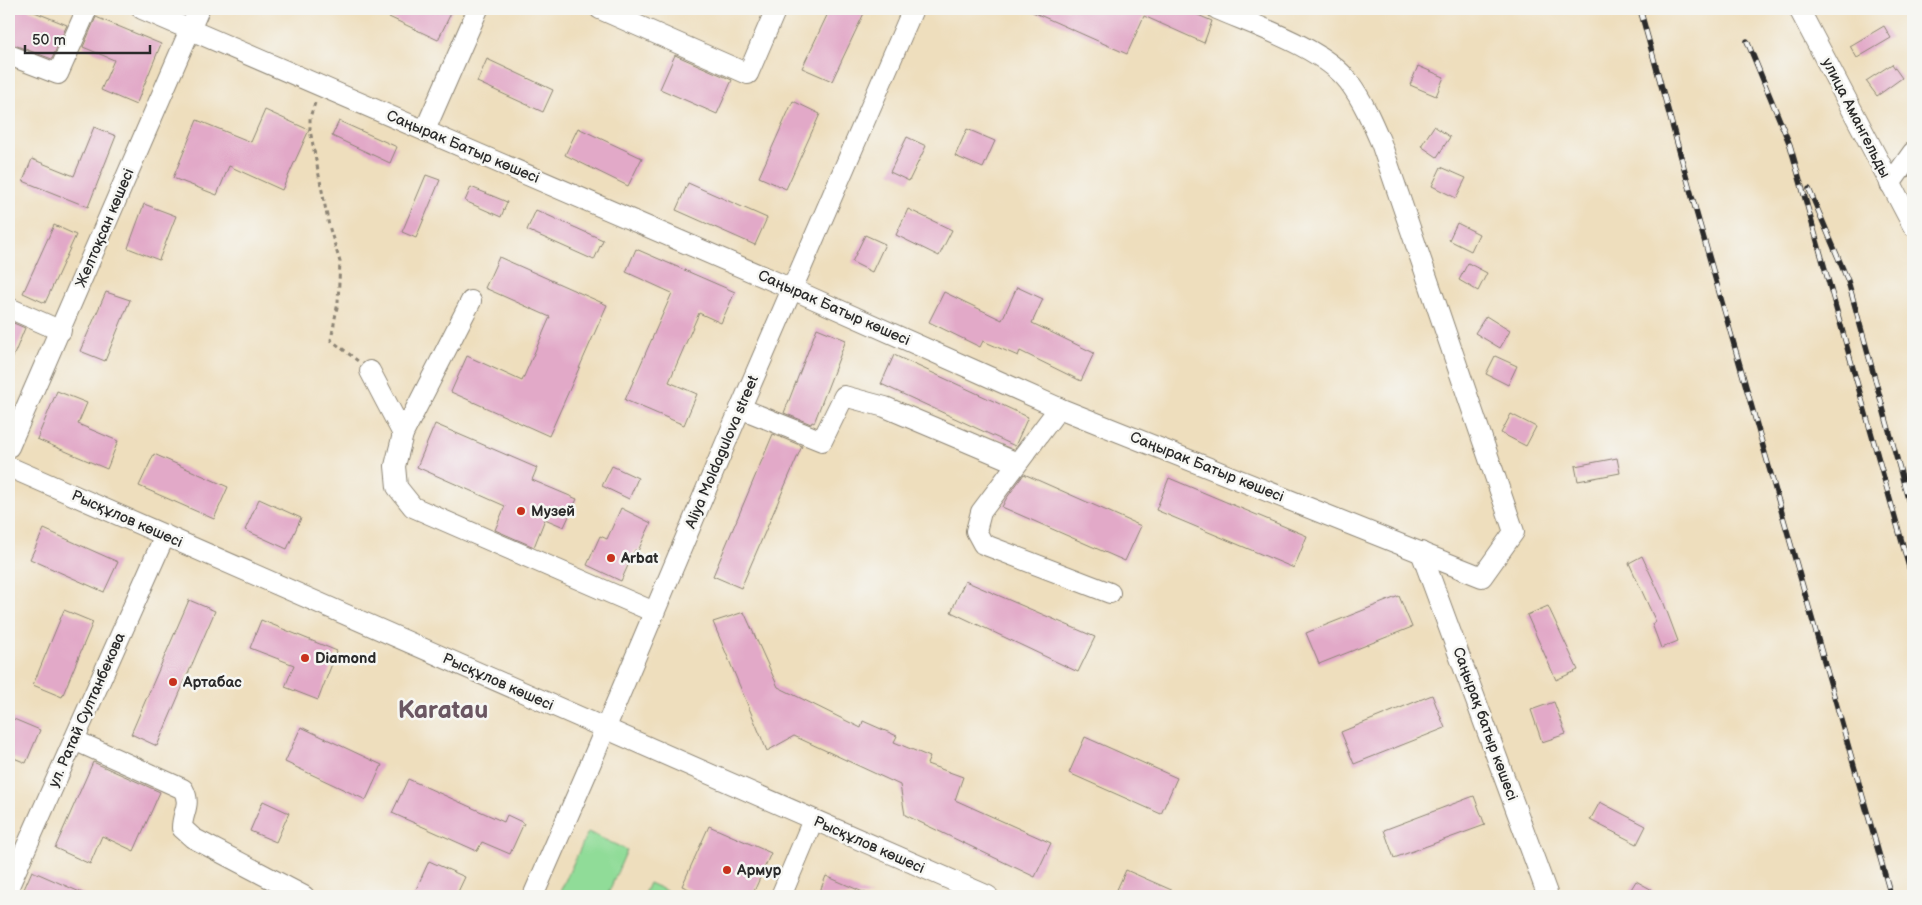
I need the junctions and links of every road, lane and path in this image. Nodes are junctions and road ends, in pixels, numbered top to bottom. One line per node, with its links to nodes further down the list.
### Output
1 (87, 9): 11 (street)
2 (142, 9): 10 (street, Саңырак Батыр көшесі)
3 (199, 9): 10 (street, Желтоқсан көшесі)
4 (478, 9): 13 (street)
5 (600, 9): 6 (street)
6 (776, 9)
7 (913, 9): 17 (street, Aliya Moldagulova street)
8 (1217, 9): 29 (street, Саңырак Батыр көшесі)
9 (1799, 9): 15 (street, улица Амангельды)
10 (190, 30): 12 (street, Саңырак Батыр көшесі); 20 (street, Желтоқсан көшесі)
11 (9, 55)
12 (322, 86): 13 (street, Саңырак Батыр көшесі); 21 (path)
13 (425, 130): 17 (street, Саңырак Батыр көшесі)
14 (1913, 152): 15 (street)
15 (1890, 184): 16 (street, улица Амангельды)
16 (1913, 226)
17 (792, 289): 22 (street, Aliya Moldagulova street); 23 (street, Саңырак Батыр көшесі)
18 (471, 301): 24 (street)
19 (9, 308): 20 (street)
20 (60, 331): 25 (street, Желтоқсан көшесі)
21 (370, 370): 24 (street)
22 (740, 408): 26 (street); 31 (street, Aliya Moldagulova street)
23 (1059, 408): 26 (street); 29 (street, Саңырак Батыр көшесі)
24 (403, 434): 31 (street)
25 (9, 447)
26 (1018, 464): 30 (street)
27 (9, 467): 28 (street, Рысқұлов көшесі)
28 (165, 535): 32 (street, Рысқұлов көшесі); 33 (street, ул. Ратай Султанбекова)
29 (1421, 552): 40 (street, Саңырақ батыр көшесі)
30 (1110, 593)
31 (654, 612): 32 (street, Aliya Moldagulova street)
32 (605, 729): 34 (street, Рысқұлов көшесі); 37 (street, Aliya Moldagulova street)
33 (74, 740): 35 (street, ул. Ратай Султанбекова); 36 (street)
34 (813, 820): 38 (street); 39 (street, Рысқұлов көшесі)
35 (9, 886)
36 (304, 896)
37 (532, 896)
38 (781, 896)
39 (988, 896)
40 (1548, 896)

